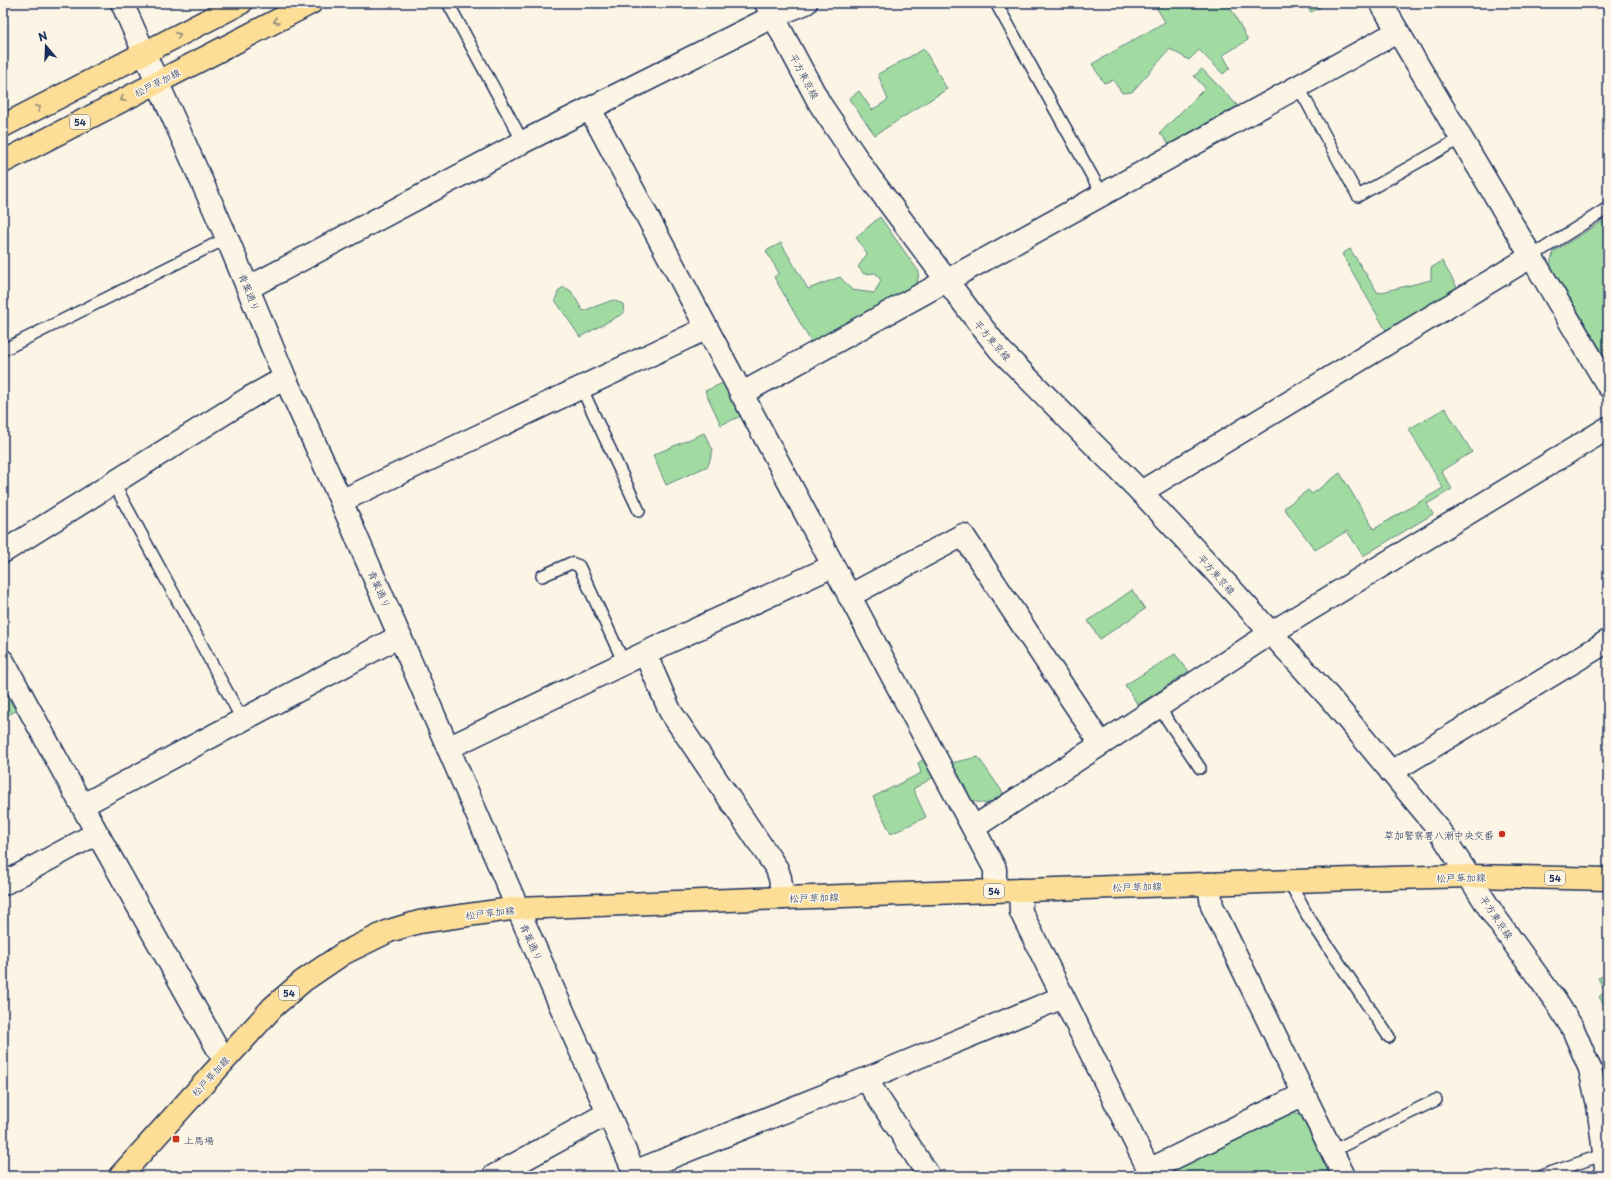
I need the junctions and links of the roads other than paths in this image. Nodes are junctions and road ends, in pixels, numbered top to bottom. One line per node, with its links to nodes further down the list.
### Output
1 (122, 3): 10 (street, 青葉通り)
2 (241, 3): 10 (main road, one-way to 2)
3 (311, 3): 11 (main road, 松戸草加線 / 54, one-way to 11)
4 (448, 3): 16 (lane)
5 (806, 3): 8 (street)
6 (996, 3): 18 (lane)
7 (1381, 3): 9 (street)
8 (770, 10): 13 (street); 22 (street, 平方東京線)
9 (1397, 32): 12 (street); 15 (street)
10 (144, 53): 11 (street, 青葉通り); 14 (main road, one-way to 10)
11 (158, 82): 17 (main road, 松戸草加線 / 54, one-way to 17); 20 (street, 青葉通り)
12 (1298, 86): 15 (lane); 18 (street)
13 (590, 109): 16 (street); 24 (street)
14 (3, 126)
15 (1461, 138): 21 (street)
16 (523, 142): 23 (street)
17 (3, 162)
18 (1102, 194): 22 (street)
19 (1608, 208): 21 (lane)
20 (227, 238): 23 (street, 青葉通り); 25 (lane)
21 (1532, 256): 27 (street); 32 (street)
22 (946, 280): 29 (street); 32 (street, 平方東京線)
23 (248, 288): 26 (street, 青葉通り)
24 (706, 328): 28 (street); 29 (street)
25 (3, 350)
26 (285, 378): 31 (street); 33 (street, 青葉通り)
27 (1608, 386)
28 (582, 387): 33 (street); 34 (lane)
29 (741, 394): 36 (street)
30 (1608, 428): 39 (street)
31 (114, 484): 35 (street); 46 (lane)
32 (1141, 492): 39 (street, 平方東京線)
33 (341, 501): 40 (street, 青葉通り)
34 (639, 511)
35 (3, 552)
36 (833, 566): 38 (street); 42 (street)
37 (542, 576): 44 (lane)
38 (849, 596): 47 (street); 52 (street)
39 (1271, 633): 45 (street); 50 (street, 平方東京線)
40 (400, 636): 46 (street); 48 (street, 青葉通り)
41 (1608, 640): 50 (street)
42 (645, 653): 44 (street); 61 (street)
43 (3, 661): 51 (street)
44 (624, 663): 48 (street)
45 (1158, 706): 47 (street); 49 (lane)
46 (242, 719): 51 (street)
47 (1101, 744): 52 (street)
48 (448, 748): 62 (street, 青葉通り)
49 (1200, 768)
50 (1390, 772): 54 (street, 平方東京線)
51 (83, 805): 53 (street)
52 (973, 828): 60 (street)
53 (97, 833): 57 (street); 65 (street)
54 (1470, 876): 55 (main road, 松戸草加線 / 54); 56 (main road, 松戸草加線 / 54); 71 (street, 平方東京線)
55 (1608, 879)
56 (1289, 881): 58 (main road, 松戸草加線 / 54); 64 (lane)
57 (3, 884)
58 (1209, 884): 59 (main road, 松戸草加線 / 54); 67 (street)
59 (1020, 890): 60 (main road, 松戸草加線 / 54); 63 (street)
60 (995, 891): 61 (main road, 松戸草加線 / 54)
61 (783, 898): 62 (main road, 松戸草加線 / 54)
62 (518, 908): 65 (main road, 松戸草加線 / 54); 69 (street, 青葉通り)
63 (1063, 997): 66 (street); 72 (street)
64 (1389, 1037)
65 (224, 1060): 74 (main road, 松戸草加線 / 54)
66 (868, 1078): 73 (street); 76 (street)
67 (1304, 1094): 70 (street); 72 (street)
68 (1436, 1100): 70 (lane)
69 (608, 1113): 73 (street, 青葉通り); 75 (street)
70 (1332, 1151): 77 (street)
71 (1605, 1154): 78 (lane); 79 (street, 平方東京線)
72 (1150, 1173)
73 (635, 1174)
74 (120, 1176)
75 (494, 1176)
76 (928, 1176)
77 (1344, 1176)
78 (1541, 1176)
79 (1607, 1176)

